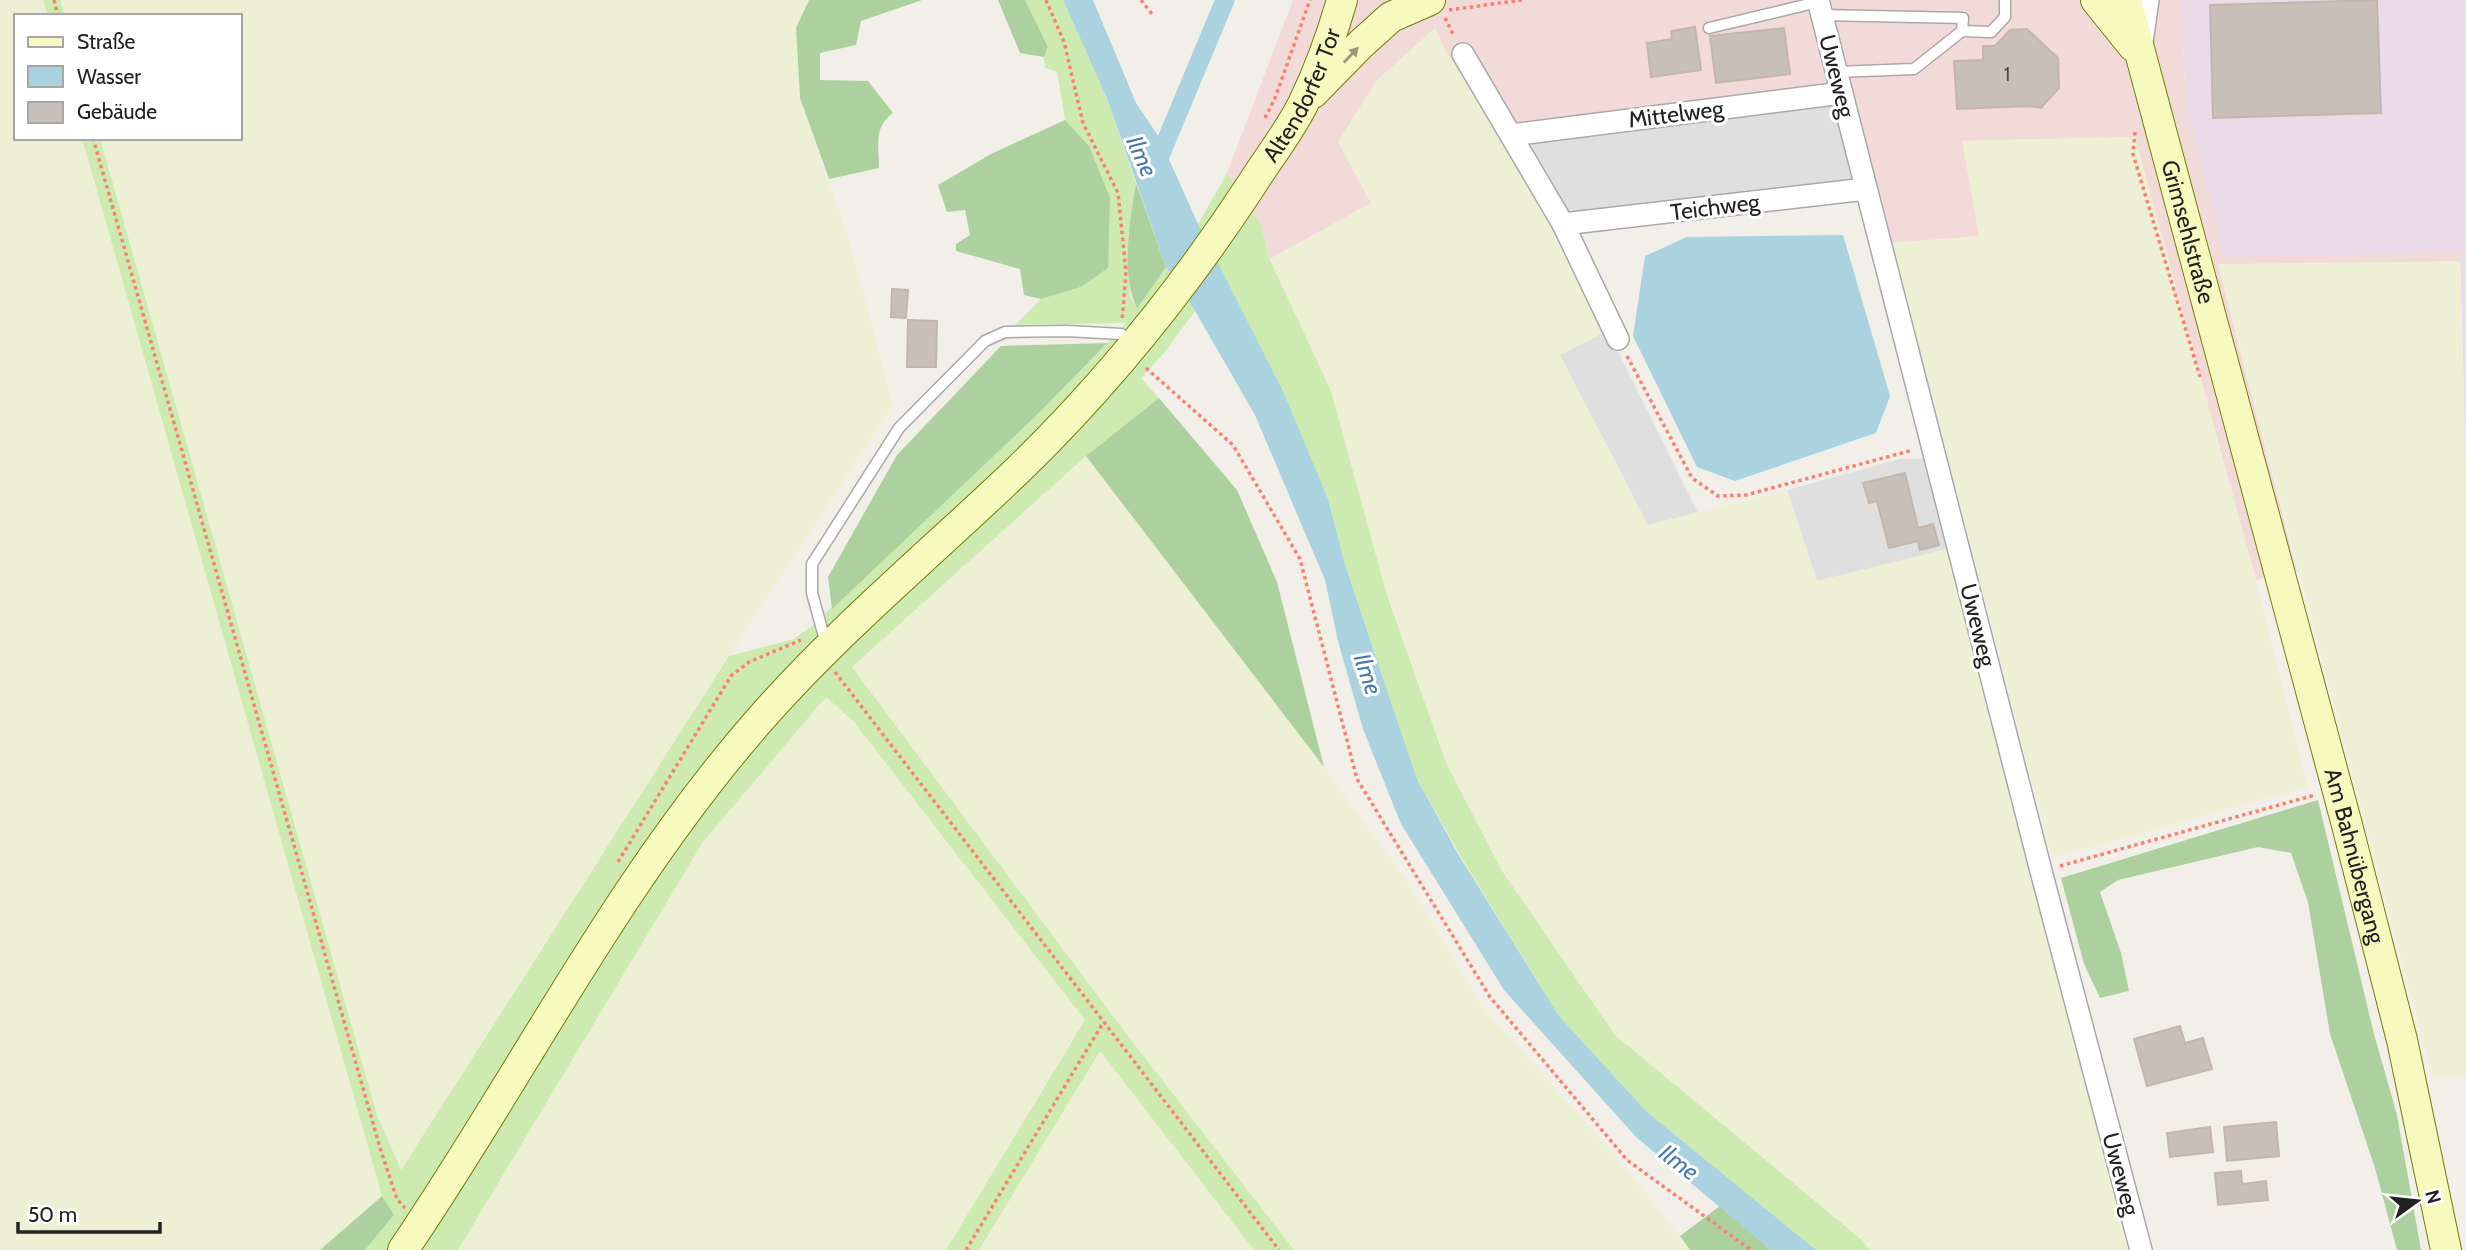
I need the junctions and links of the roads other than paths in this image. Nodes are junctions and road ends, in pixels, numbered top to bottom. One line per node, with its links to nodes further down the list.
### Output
1 (1350, 0): 9 (main road)
2 (2005, 0): 11 (lane)
3 (2096, 0): 13 (main road)
4 (2126, 0): 13 (main road, Grimsehlstraße)
5 (2148, 0): 13 (street)
6 (1326, 2): 16 (main road, Altendorfer Tor); 19 (main road, Altendorfer Tor)
7 (1436, 6): 9 (main road)
8 (1819, 6): 10 (lane); 11 (lane); 14 (street, Uweweg)
9 (1391, 17): 16 (main road, one-way to 9)
10 (1709, 28)
11 (1962, 31): 14 (lane)
12 (1463, 54): 17 (street)
13 (2141, 55): 23 (main road, Grimsehlstraße)
14 (1836, 72): 15 (street, Uweweg)
15 (1842, 93): 17 (street, Mittelweg); 18 (street, Uweweg)
16 (1303, 103): 19 (main road, Altendorfer Tor)
17 (1511, 135): 20 (street)
18 (1866, 190): 20 (street, Teichweg); 26 (street, Uweweg)
19 (1244, 197): 21 (main road)
20 (1563, 224): 22 (street)
21 (1136, 337): 24 (main road); 24 (lane)
22 (1618, 339)
23 (2251, 464): 27 (main road, Am Bahnübergang)
24 (828, 647): 25 (main road)
25 (403, 1250)
26 (2141, 1250)
27 (2446, 1250)

